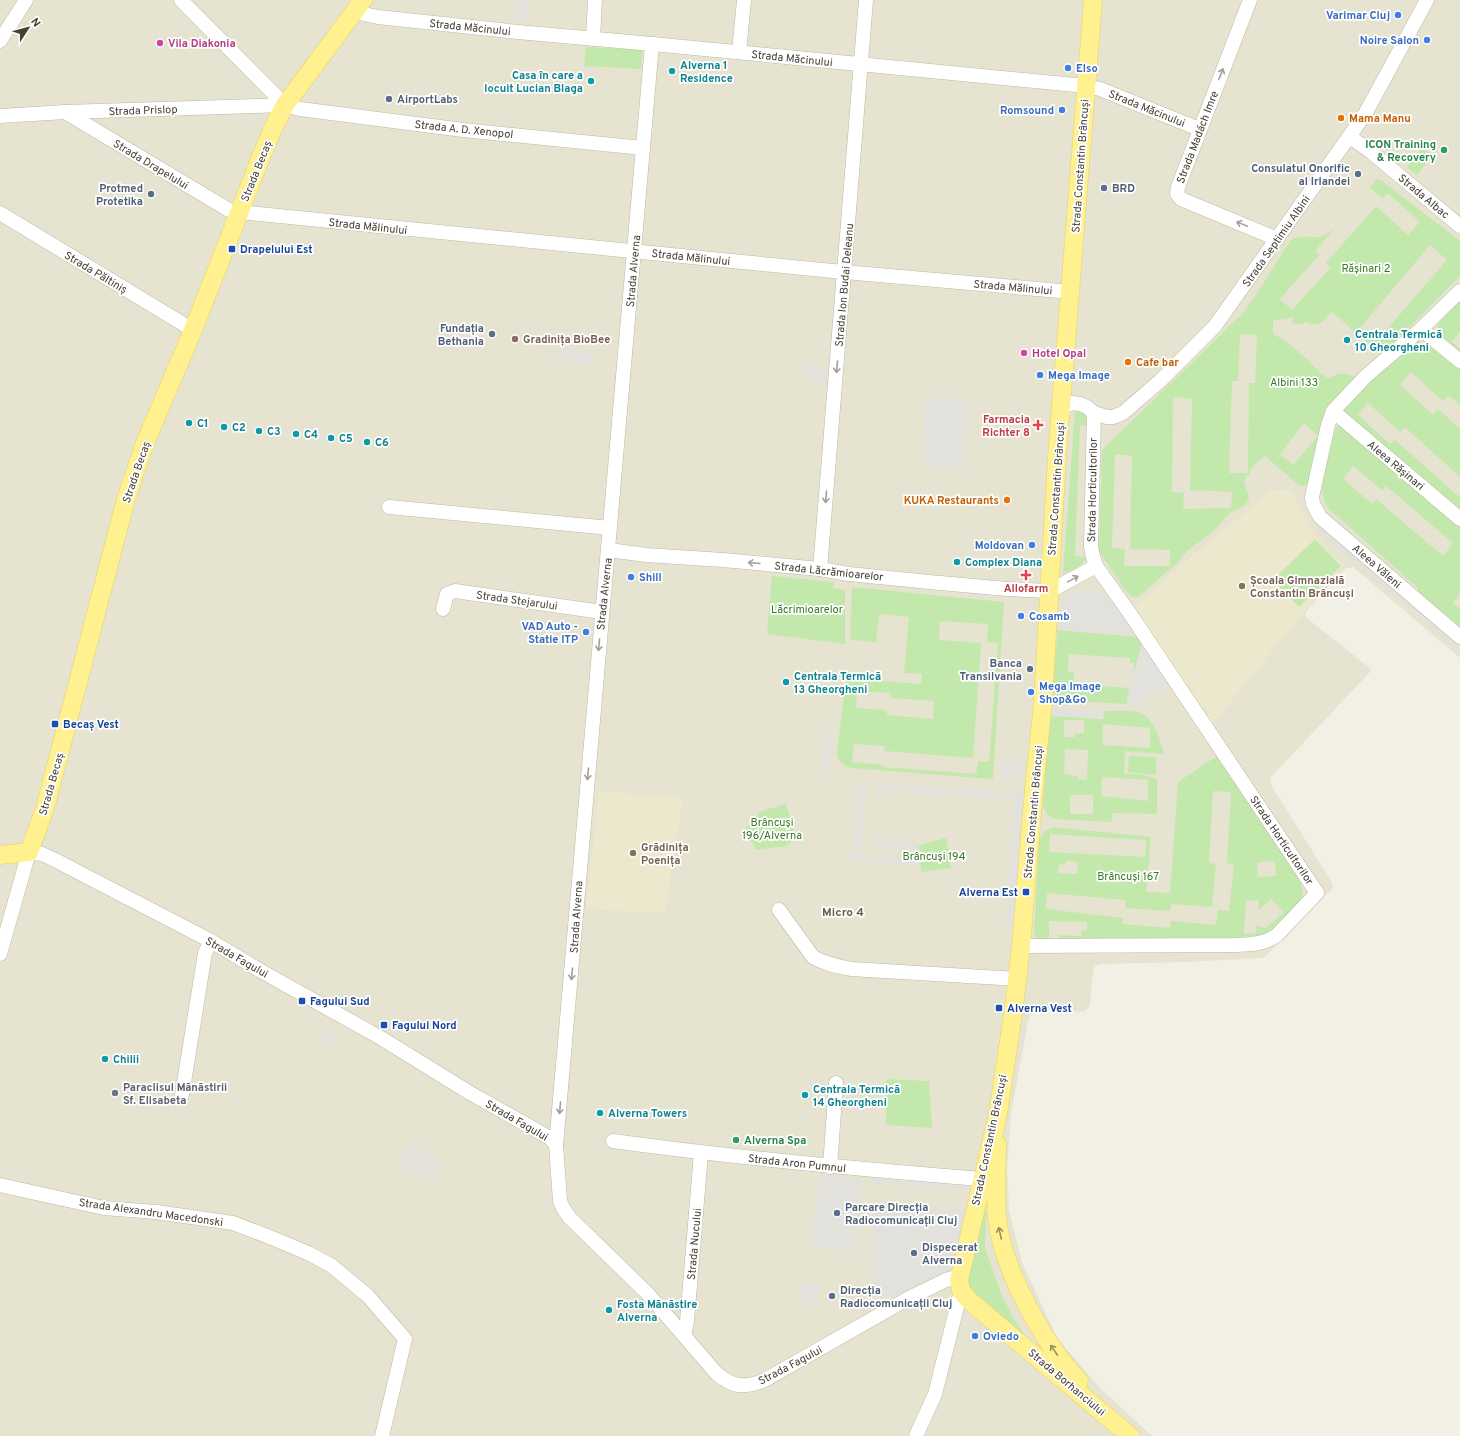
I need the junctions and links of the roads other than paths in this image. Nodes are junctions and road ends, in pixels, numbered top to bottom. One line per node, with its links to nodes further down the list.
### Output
1 (26, 0): 11 (street)
2 (181, 0): 16 (street)
3 (595, 0): 10 (street)
4 (744, 0): 13 (street)
5 (866, 0): 14 (street, Strada Ion Budai Deleanu)
6 (1093, 0): 15 (main road, Strada Constantin Brâncuși)
7 (1250, 0): 19 (street, Strada Madách Imre, one-way to 7)
8 (1427, 0): 20 (street, Strada Septimiu Albini)
9 (358, 6): 10 (street, Strada Măcinului); 16 (main road, Strada Becaș)
10 (593, 39): 12 (street, Strada Măcinului)
11 (0, 41)
12 (652, 44): 13 (street, Strada Măcinului); 21 (street, Strada Alverna)
13 (739, 52): 14 (street, Strada Măcinului)
14 (861, 64): 15 (street, Strada Măcinului); 27 (street, Strada Ion Budai Deleanu)
15 (1086, 86): 19 (street, Strada Măcinului); 29 (main road, Strada Constantin Brâncuși)
16 (285, 105): 17 (street, Strada Prislop); 21 (street, Strada A. D. Xenopol); 22 (main road, Strada Becaș)
17 (65, 112): 18 (street, Strada Prislop); 22 (street, Strada Drapelului)
18 (0, 116)
19 (1200, 129): 25 (street, Strada Madách Imre, one-way to 19)
20 (1350, 137): 24 (street, Strada Albac); 25 (street, Strada Septimiu Albini)
21 (643, 148): 26 (street, Strada Alverna)
22 (239, 212): 26 (street, Strada Mălinului); 31 (main road, Strada Becaș)
23 (0, 213): 31 (street, Strada Păltiniș)
24 (1460, 226)
25 (1277, 239): 36 (street, Strada Septimiu Albini)
26 (634, 252): 27 (street, Strada Mălinului); 39 (street, Strada Alverna)
27 (845, 272): 29 (street, Strada Mălinului); 42 (street, Strada Ion Budai Deleanu, one-way to 42)
28 (1460, 291): 30 (street)
29 (1071, 292): 33 (main road, Strada Constantin Brâncuși)
30 (1421, 329): 32 (street); 35 (street)
31 (193, 330): 47 (main road, Strada Becaș)
32 (1460, 361)
33 (1063, 382): 34 (main road, Strada Constantin Brâncuși); 36 (street)
34 (1062, 408): 36 (street, Strada Septimiu Albini); 43 (main road, Strada Constantin Brâncuși)
35 (1333, 411): 38 (street, Aleea Rășinari); 46 (street, Aleea Văleni)
36 (1094, 413): 41 (street, Strada Horticultorilor)
37 (389, 507): 39 (street)
38 (1460, 519)
39 (610, 528): 40 (street, Strada Alverna)
40 (609, 550): 42 (street, Strada Lăcrămioarelor, one-way to 40); 45 (street, Strada Alverna)
41 (1096, 566): 43 (street, one-way to 41); 51 (street, Strada Horticultorilor)
42 (820, 570): 43 (street, Strada Lăcrămioarelor)
43 (1050, 591): 51 (main road, Strada Constantin Brâncuși)
44 (443, 609): 45 (street, Strada Stejarului)
45 (602, 612): 58 (street, Strada Alverna, one-way to 58)
46 (1460, 637)
47 (29, 852): 48 (main road, Strada Fagului); 50 (street, Strada Fagului); 52 (street)
48 (0, 855)
49 (779, 910): 53 (street)
50 (211, 941): 55 (street); 58 (street, Strada Fagului)
51 (1021, 946): 53 (main road, Strada Constantin Brâncuși)
52 (0, 954)
53 (1018, 979): 56 (main road, Strada Constantin Brâncuși)
54 (836, 1083): 60 (street)
55 (182, 1095)
56 (998, 1114): 61 (main road, Strada Constantin Brâncuși); 65 (main road, one-way to 56)
57 (613, 1141): 59 (street, Strada Aron Pumnul)
58 (556, 1145): 64 (street, Strada Fagului)
59 (701, 1153): 60 (street, Strada Aron Pumnul); 64 (street, Strada Nucului)
60 (830, 1167): 61 (street, Strada Aron Pumnul)
61 (981, 1179): 63 (main road, Strada Constantin Brâncuși)
62 (0, 1186): 66 (street, Strada Alexandru Macedonski)
63 (960, 1283): 64 (street, Strada Fagului); 65 (main road, Strada Borhanciului); 67 (street)
64 (684, 1335)
65 (1128, 1434)
66 (382, 1436)
67 (916, 1436)

